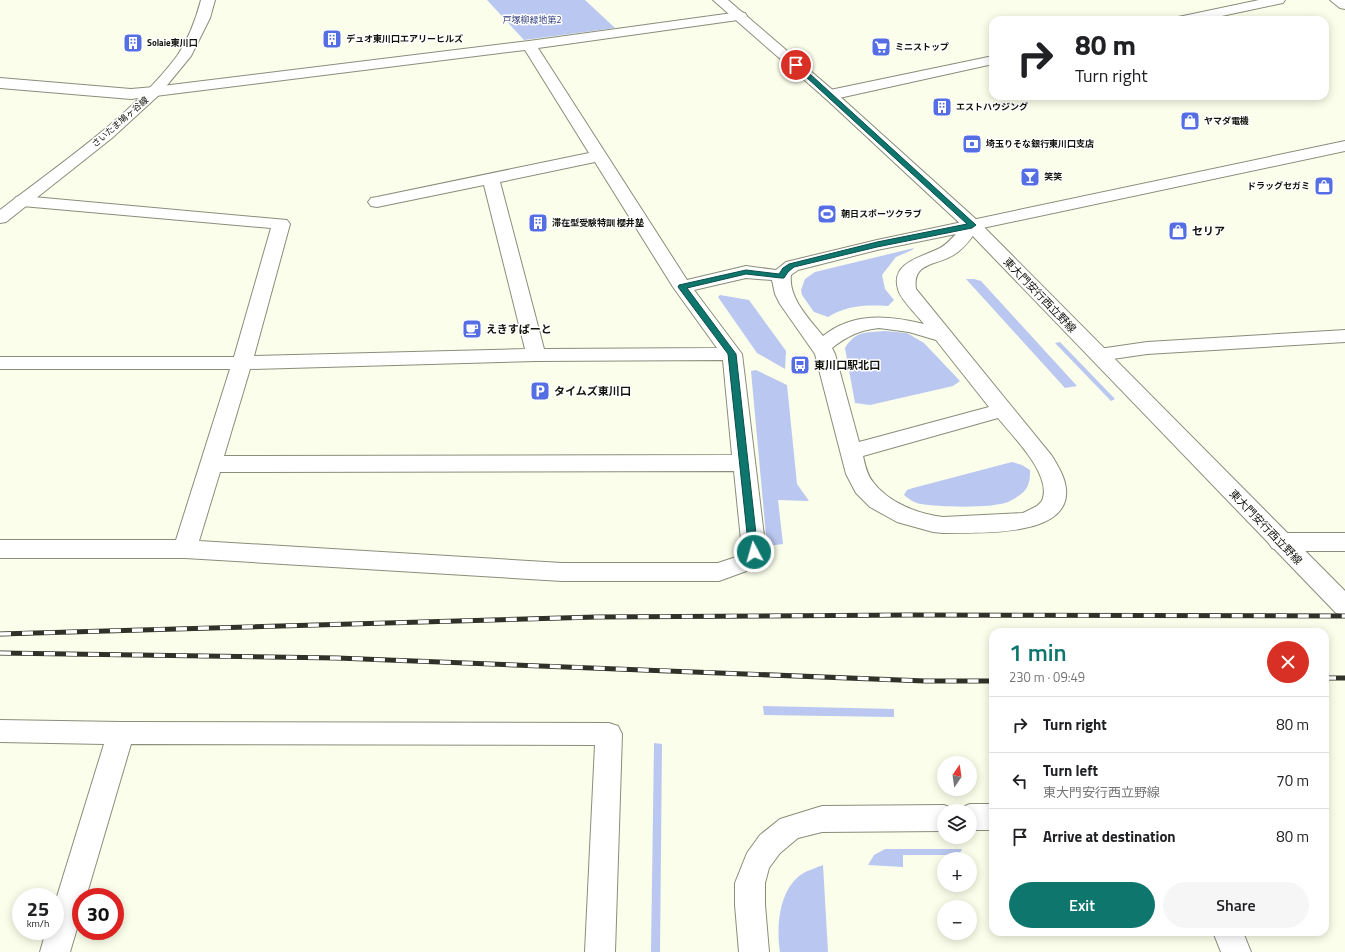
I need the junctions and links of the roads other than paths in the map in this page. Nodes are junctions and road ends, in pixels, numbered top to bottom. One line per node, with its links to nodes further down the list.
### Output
1 (208, 0): 11 (street, さいたま鳩ヶ谷線)
2 (720, 0): 6 (street, 東大門安行西立野線)
3 (1278, 0): 7 (street)
4 (1337, 0): 5 (street)
5 (1345, 4)
6 (740, 16): 8 (street); 12 (street, 東大門安行西立野線)
7 (1202, 16)
8 (529, 45): 11 (street); 14 (street)
9 (989, 61): 12 (street)
10 (0, 83): 11 (street)
11 (154, 92): 16 (street, さいたま鳩ヶ谷線)
12 (830, 95): 19 (street, 東大門安行西立野線)
13 (1345, 146): 19 (street)
14 (600, 156): 15 (street); 21 (street)
15 (491, 180): 17 (street); 25 (street)
16 (22, 201): 18 (street, さいたま鳩ヶ谷線); 29 (street)
17 (377, 202)
18 (0, 218)
19 (972, 225): 20 (street); 22 (street); 27 (street, 東大門安行西立野線)
20 (781, 276): 21 (street); 24 (street)
21 (682, 287): 26 (street)
22 (942, 335): 24 (street); 30 (street)
23 (1345, 336): 27 (street)
24 (821, 347): 31 (street)
25 (536, 354): 26 (street); 29 (street)
26 (732, 354): 32 (street)
27 (1099, 355): 34 (street, 東大門安行西立野線)
28 (0, 363): 29 (street)
29 (242, 363): 33 (street)
30 (1002, 410): 31 (street); 31 (street)
31 (851, 452)
32 (745, 463): 33 (street); 37 (street)
33 (212, 464): 37 (street)
34 (1280, 542): 35 (street); 38 (street, 東大門安行西立野線)
35 (1345, 542)
36 (0, 549): 37 (street)
37 (186, 549)
38 (1345, 606)
39 (0, 731): 40 (street)
40 (121, 733): 45 (street); 46 (street)
41 (989, 817): 43 (street)
42 (937, 818): 47 (street)
43 (977, 818)
44 (1230, 936): 48 (street)
45 (55, 952)
46 (600, 952)
47 (754, 952)
48 (1236, 952)

